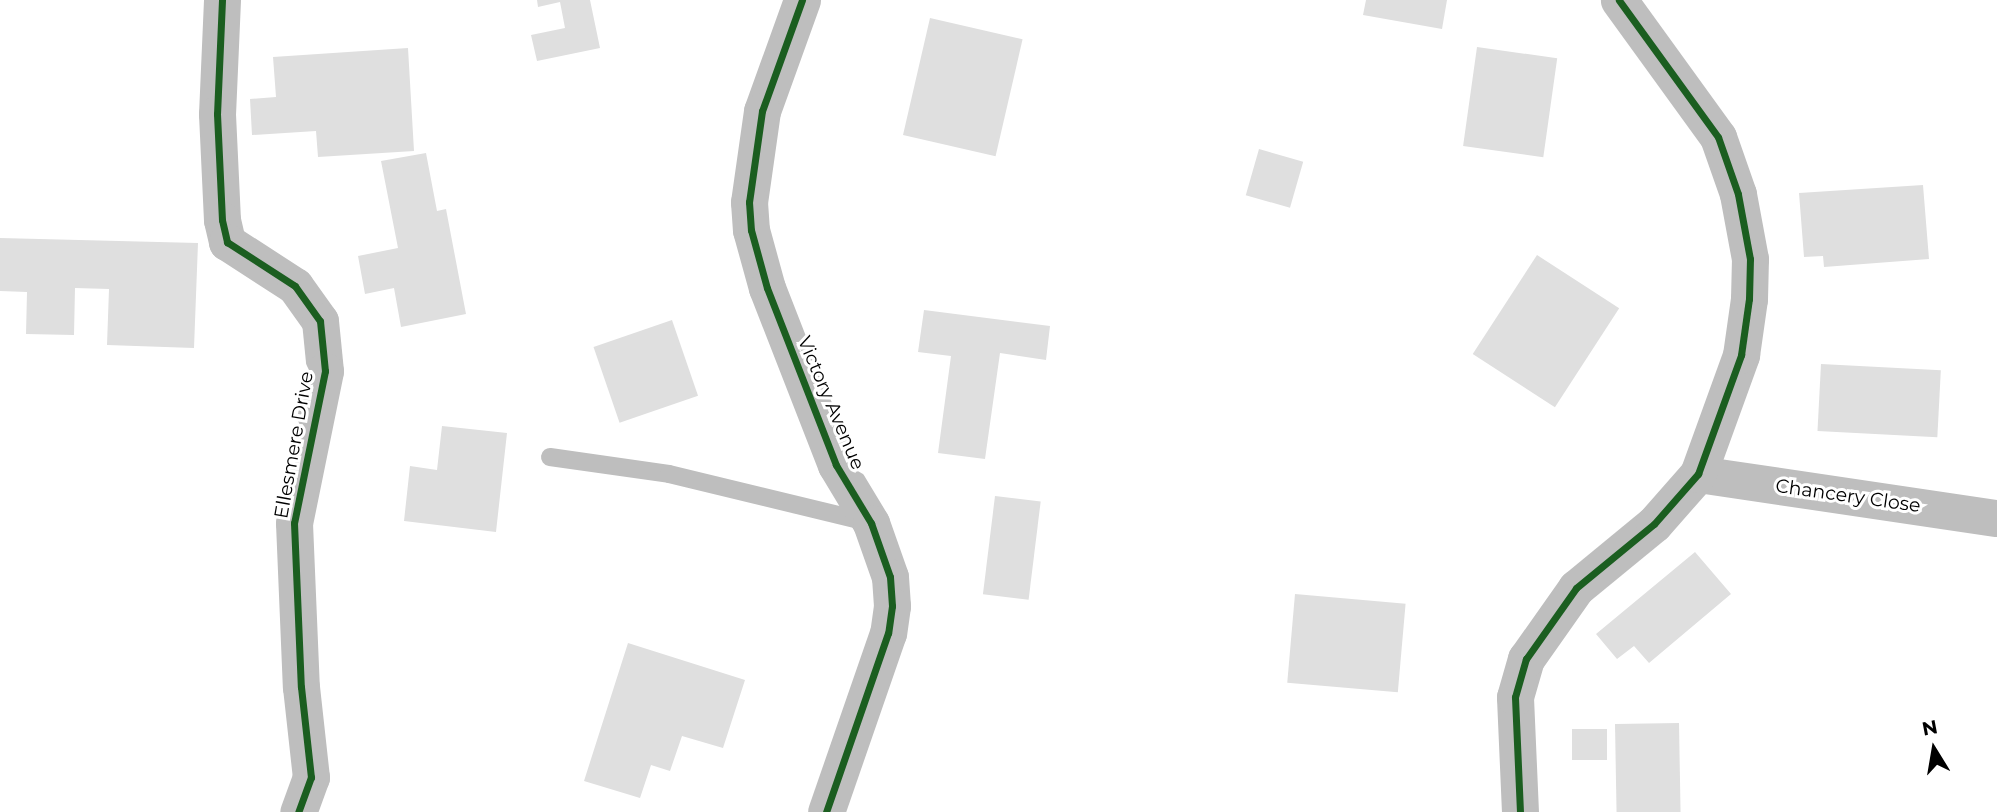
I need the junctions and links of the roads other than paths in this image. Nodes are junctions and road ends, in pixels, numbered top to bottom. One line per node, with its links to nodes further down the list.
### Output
1 (222, 0): 8 (street, Ellesmere Drive)
2 (802, 0): 7 (street, Victory Avenue)
3 (1619, 0): 5 (street)
4 (550, 457): 7 (lane)
5 (1698, 474): 6 (street, Chancery Close); 10 (street)
6 (1997, 518)
7 (871, 523): 9 (street, Victory Avenue)
8 (298, 812)
9 (826, 812)
10 (1520, 812)

